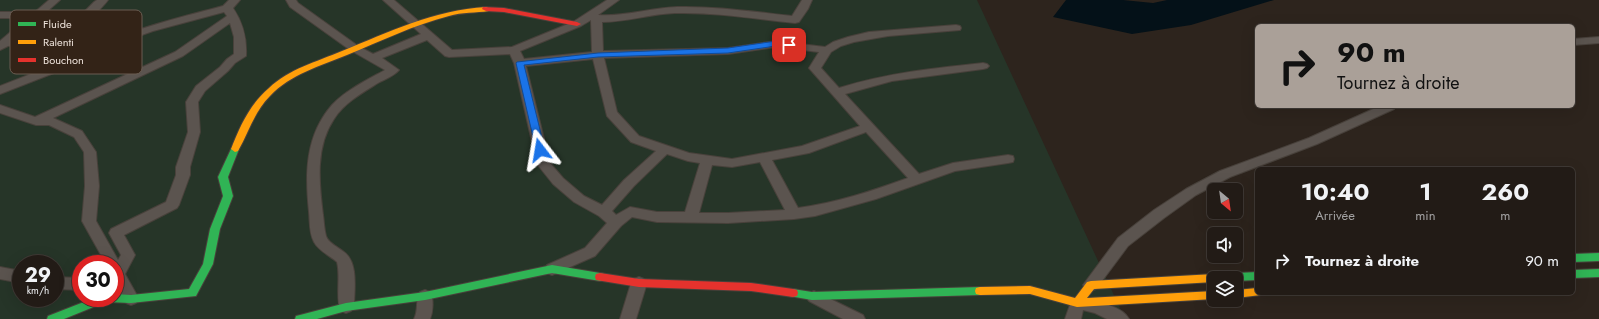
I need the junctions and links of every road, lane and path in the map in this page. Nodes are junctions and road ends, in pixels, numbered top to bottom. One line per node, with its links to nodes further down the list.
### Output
1 (55, 0): 8 (street)
2 (103, 0): 9 (street)
3 (290, 0): 20 (street)
4 (388, 0): 11 (street)
5 (614, 0): 10 (street)
6 (808, 0): 10 (street)
7 (232, 8): 14 (street); 27 (street); 48 (street)
8 (42, 10)
9 (92, 10)
10 (593, 18): 12 (street); 23 (street)
11 (417, 24): 12 (street); 15 (street); 20 (street)
12 (577, 24): 21 (street)
13 (956, 28): 22 (street)
14 (142, 32)
15 (429, 35): 21 (street); 24 (street)
16 (10, 38): 19 (street)
17 (1599, 40): 18 (street)
18 (1575, 42)
19 (2, 45)
20 (354, 48): 24 (street); 66 (street)
21 (514, 50): 25 (street)
22 (826, 50): 23 (street); 31 (street)
23 (598, 55): 25 (street); 36 (street)
24 (373, 58): 69 (street)
25 (520, 63): 41 (street)
26 (983, 66): 31 (street)
27 (142, 71)
28 (42, 74): 30 (street)
29 (136, 74): 34 (street)
30 (0, 90)
31 (838, 92): 35 (street)
32 (1386, 108): 58 (street)
33 (0, 109): 34 (street)
34 (36, 121): 45 (street)
35 (869, 128): 37 (street); 40 (street)
36 (666, 149): 39 (street); 41 (street)
37 (764, 158): 39 (street); 42 (street)
38 (1008, 159): 40 (street)
39 (707, 161): 43 (street)
40 (916, 180): 42 (street)
41 (604, 212): 44 (street)
42 (794, 214): 43 (street)
43 (691, 217): 44 (street)
44 (616, 222): 49 (street)
45 (107, 255)
46 (1599, 257): 47 (street)
47 (1575, 258)
48 (124, 259)
49 (552, 269): 57 (street); 63 (street)
50 (0, 273): 53 (street)
51 (1599, 273): 52 (street)
52 (1575, 274)
53 (12, 275)
54 (1255, 276): 55 (street)
55 (1243, 277)
56 (1207, 278): 58 (street)
57 (639, 283): 64 (street); 74 (street)
58 (1091, 285): 67 (street)
59 (124, 286): 66 (street)
60 (1255, 292): 61 (street)
61 (1243, 293)
62 (1207, 295): 67 (street)
63 (425, 296): 69 (street); 73 (street)
64 (812, 296): 67 (street); 75 (street)
65 (124, 299): 66 (street)
66 (131, 299)
67 (1077, 303): 76 (street); 77 (street)
68 (82, 307): 71 (street)
69 (346, 307): 70 (street)
70 (318, 317): 72 (street)
71 (52, 319)
72 (300, 319)
73 (422, 319)
74 (628, 319)
75 (857, 319)
76 (1073, 319)
77 (1121, 319)

